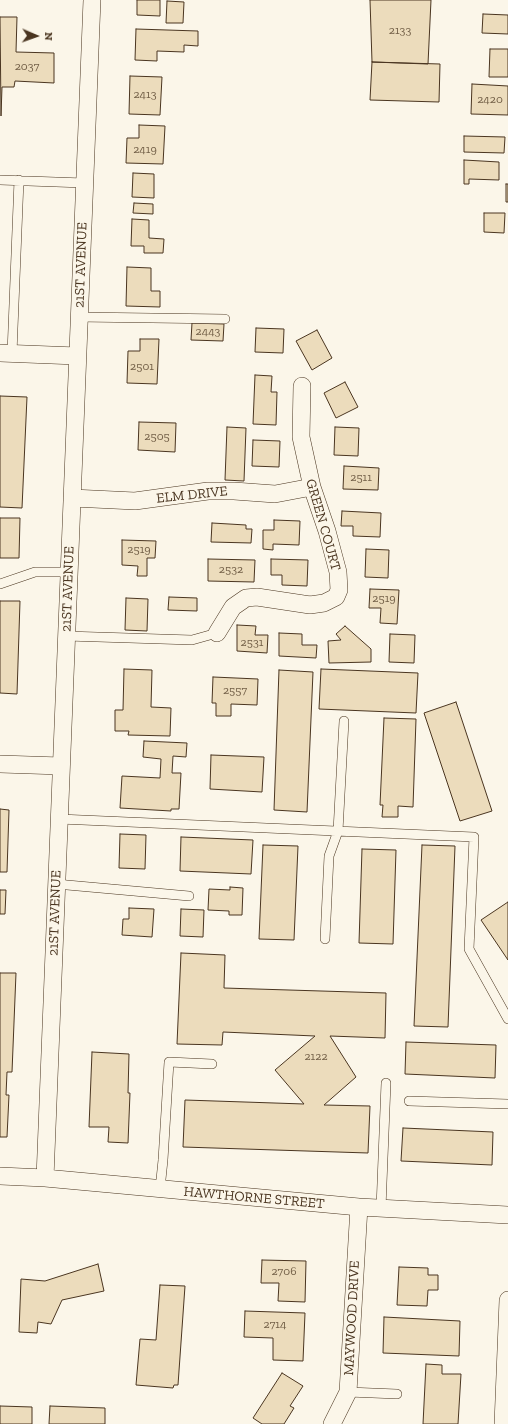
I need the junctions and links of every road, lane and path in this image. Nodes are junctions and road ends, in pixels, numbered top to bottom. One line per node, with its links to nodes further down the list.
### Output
1 (92, 0): 4 (street, 21ST AVENUE)
2 (0, 180): 3 (lane)
3 (19, 180): 4 (lane); 7 (lane)
4 (84, 183): 5 (street, 21ST AVENUE)
5 (79, 317): 6 (lane); 8 (street, 21ST AVENUE)
6 (225, 318)
7 (6, 353): 8 (street)
8 (77, 356): 11 (street, 21ST AVENUE)
9 (302, 386): 10 (street, GREEN COURT)
10 (312, 488): 11 (street, ELM DRIVE); 14 (street, GREEN COURT)
11 (72, 498): 12 (street, 21ST AVENUE)
12 (68, 572): 13 (lane); 15 (street, 21ST AVENUE)
13 (0, 584)
14 (217, 632): 15 (lane)
15 (66, 636): 18 (street, 21ST AVENUE)
16 (344, 721): 20 (lane)
17 (0, 764): 18 (street)
18 (61, 766): 19 (street, 21ST AVENUE)
19 (59, 819): 20 (lane); 21 (street, 21ST AVENUE)
20 (338, 831): 23 (lane); 24 (lane)
21 (56, 884): 22 (lane); 30 (street, 21ST AVENUE)
22 (189, 896)
23 (325, 939)
24 (508, 1019)
25 (212, 1064): 31 (lane)
26 (386, 1083): 33 (lane)
27 (409, 1101): 28 (lane)
28 (508, 1104)
29 (0, 1176): 30 (street, HAWTHORNE STREET)
30 (45, 1178): 31 (street, HAWTHORNE STREET)
31 (160, 1189): 32 (street, HAWTHORNE STREET)
32 (359, 1208): 33 (street, HAWTHORNE STREET); 36 (street, MAYWOOD DRIVE)
33 (381, 1208): 34 (street, HAWTHORNE STREET)
34 (508, 1215)
35 (508, 1300): 38 (street)
36 (348, 1392): 37 (lane); 39 (street, MAYWOOD DRIVE)
37 (397, 1394)
38 (505, 1416)
39 (332, 1424)

